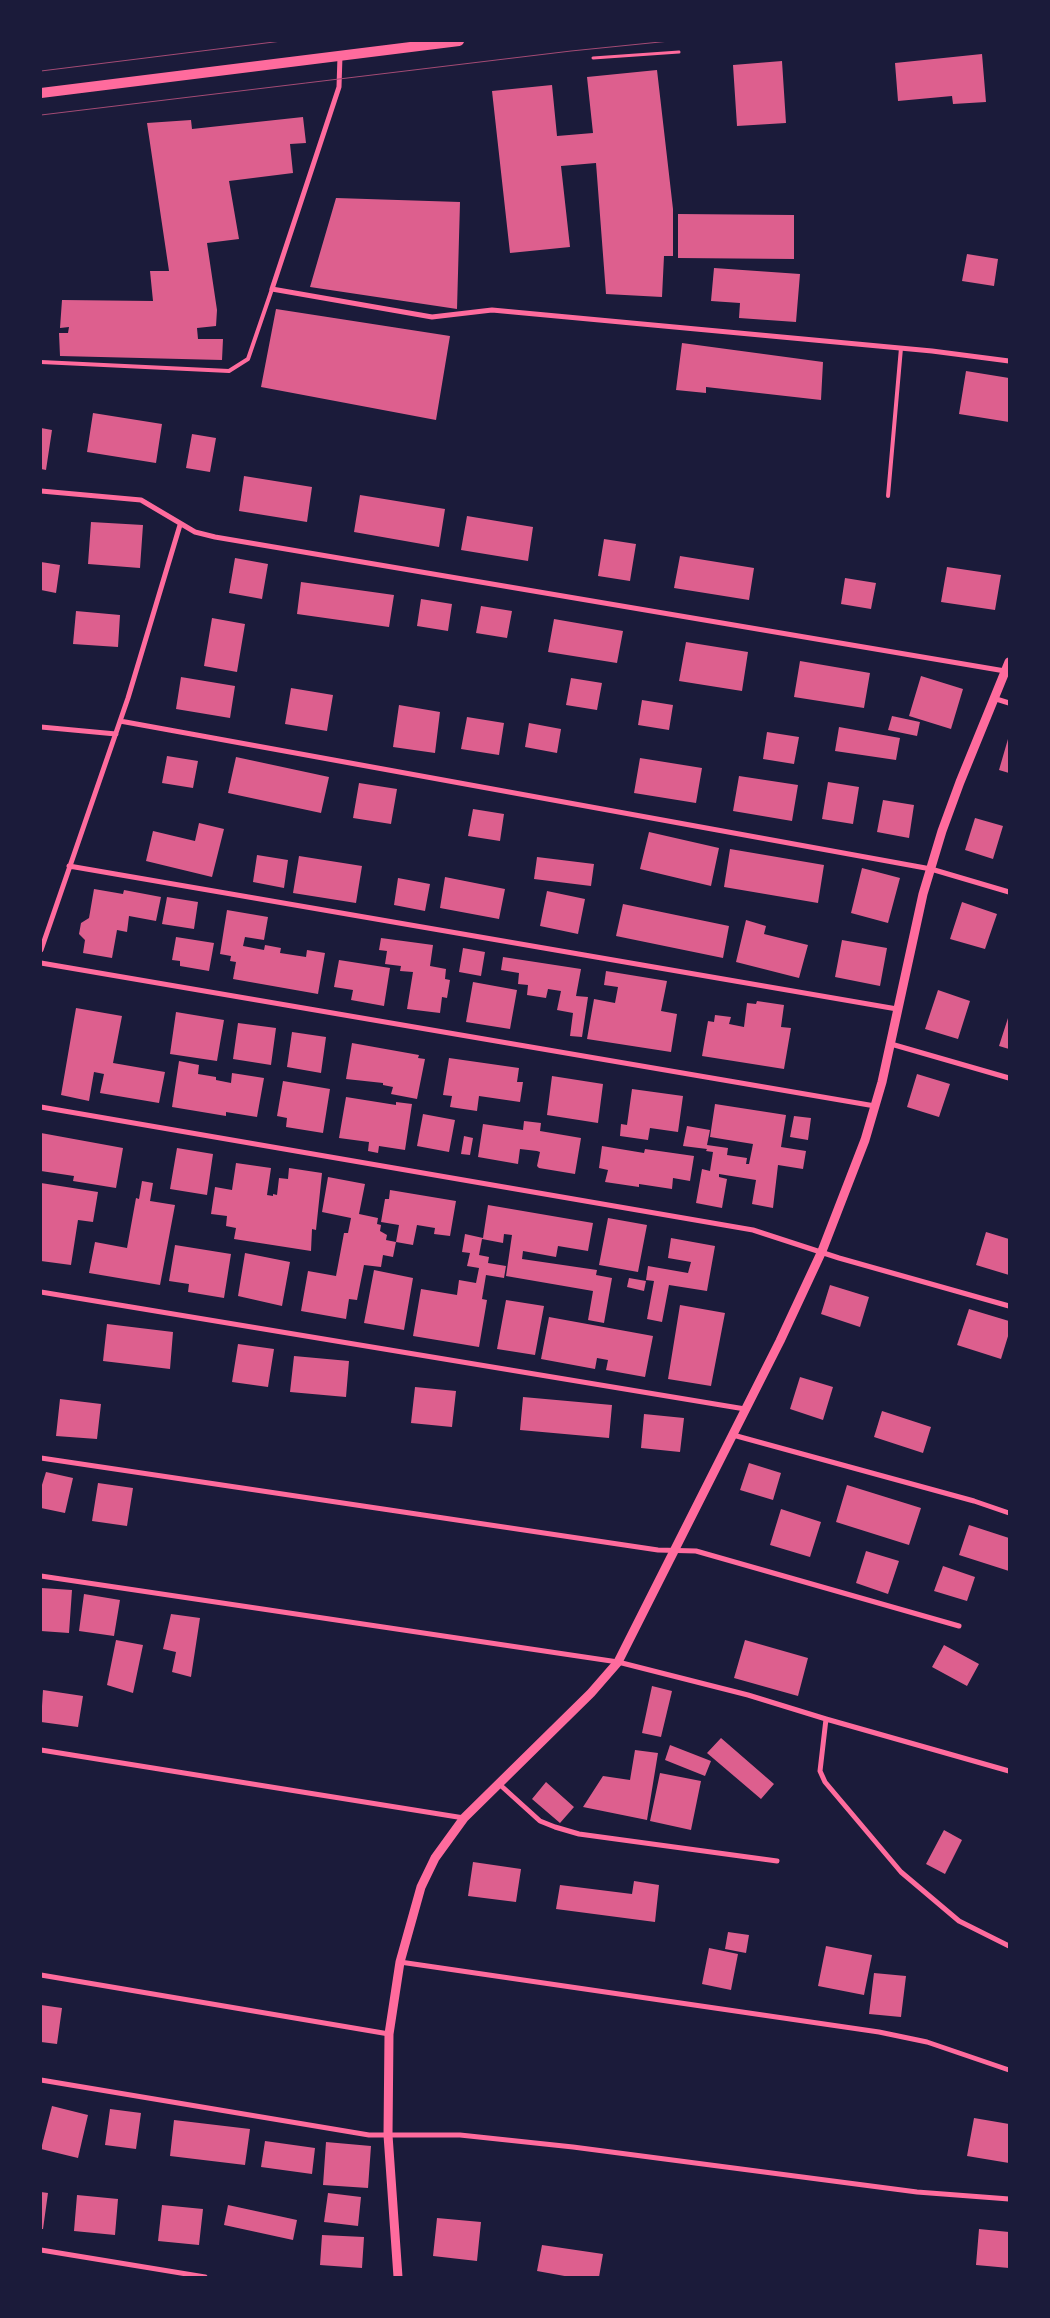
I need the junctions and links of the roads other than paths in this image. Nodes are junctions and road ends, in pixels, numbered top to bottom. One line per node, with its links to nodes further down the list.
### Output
1 (458, 41): 2 (main road)
2 (340, 56): 3 (main road); 4 (street)
3 (41, 93)
4 (272, 289): 5 (street); 7 (lane)
5 (901, 348): 6 (street); 9 (lane)
6 (1009, 361)
7 (41, 362)
8 (41, 491): 10 (street)
9 (888, 496)
10 (180, 525): 12 (street); 15 (street)
11 (1009, 662): 12 (street)
12 (1005, 671): 13 (street)
13 (993, 698): 14 (street); 19 (street)
14 (1009, 703)
15 (120, 721): 17 (street); 19 (street)
16 (41, 727): 17 (street)
17 (116, 734): 18 (street)
18 (69, 866): 21 (street); 23 (street)
19 (930, 869): 20 (street); 23 (street)
20 (1009, 892)
21 (41, 950)
22 (41, 963): 26 (street)
23 (897, 1009): 24 (street)
24 (891, 1044): 25 (street); 26 (street)
25 (1009, 1078)
26 (875, 1106): 28 (street)
27 (41, 1107): 28 (street)
28 (822, 1251): 30 (street); 31 (street)
29 (41, 1292): 31 (street)
30 (1009, 1306)
31 (745, 1409): 32 (street)
32 (733, 1435): 34 (street); 35 (street)
33 (41, 1458): 35 (street)
34 (1009, 1514)
35 (674, 1550): 37 (street); 38 (street)
36 (41, 1576): 38 (street)
37 (959, 1626)
38 (618, 1662): 39 (street); 42 (street)
39 (826, 1719): 41 (street); 45 (street)
40 (41, 1750): 43 (street)
41 (1009, 1771)
42 (498, 1782): 43 (street); 44 (street)
43 (464, 1818): 46 (street)
44 (776, 1861)
45 (1009, 1946)
46 (400, 1962): 48 (street); 49 (street)
47 (41, 1975): 48 (street)
48 (389, 2034): 51 (street)
49 (1009, 2070)
50 (41, 2080): 51 (street)
51 (388, 2135): 52 (street); 55 (street)
52 (1009, 2199)
53 (41, 2250): 54 (street)
54 (205, 2277)
55 (398, 2277)

